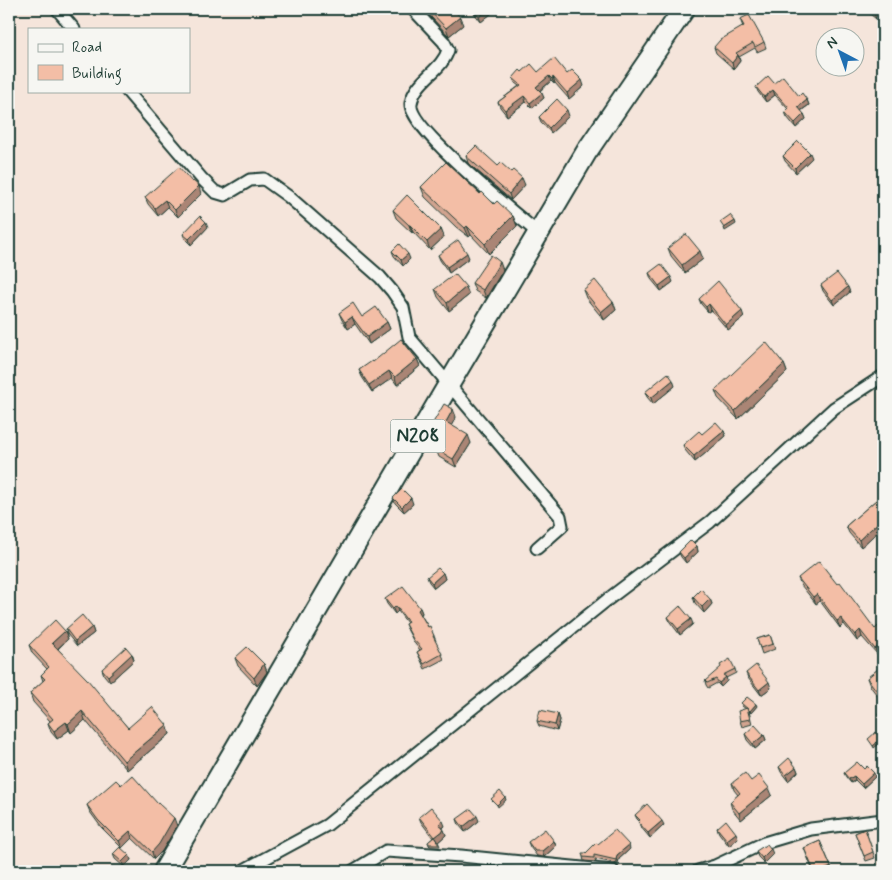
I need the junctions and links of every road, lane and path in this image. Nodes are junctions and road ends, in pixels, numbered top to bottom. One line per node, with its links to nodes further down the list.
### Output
1 (57, 9): 4 (street)
2 (413, 9): 6 (street)
3 (684, 9): 6 (highway, N208)
4 (73, 28)
5 (128, 92): 8 (street)
6 (538, 233): 8 (highway, N208)
7 (883, 376): 12 (street)
8 (449, 384): 9 (street); 11 (highway, N208)
9 (537, 548)
10 (883, 820): 15 (street)
11 (164, 871)
12 (242, 871)
13 (353, 871): 14 (street)
14 (613, 871)
15 (698, 871)

